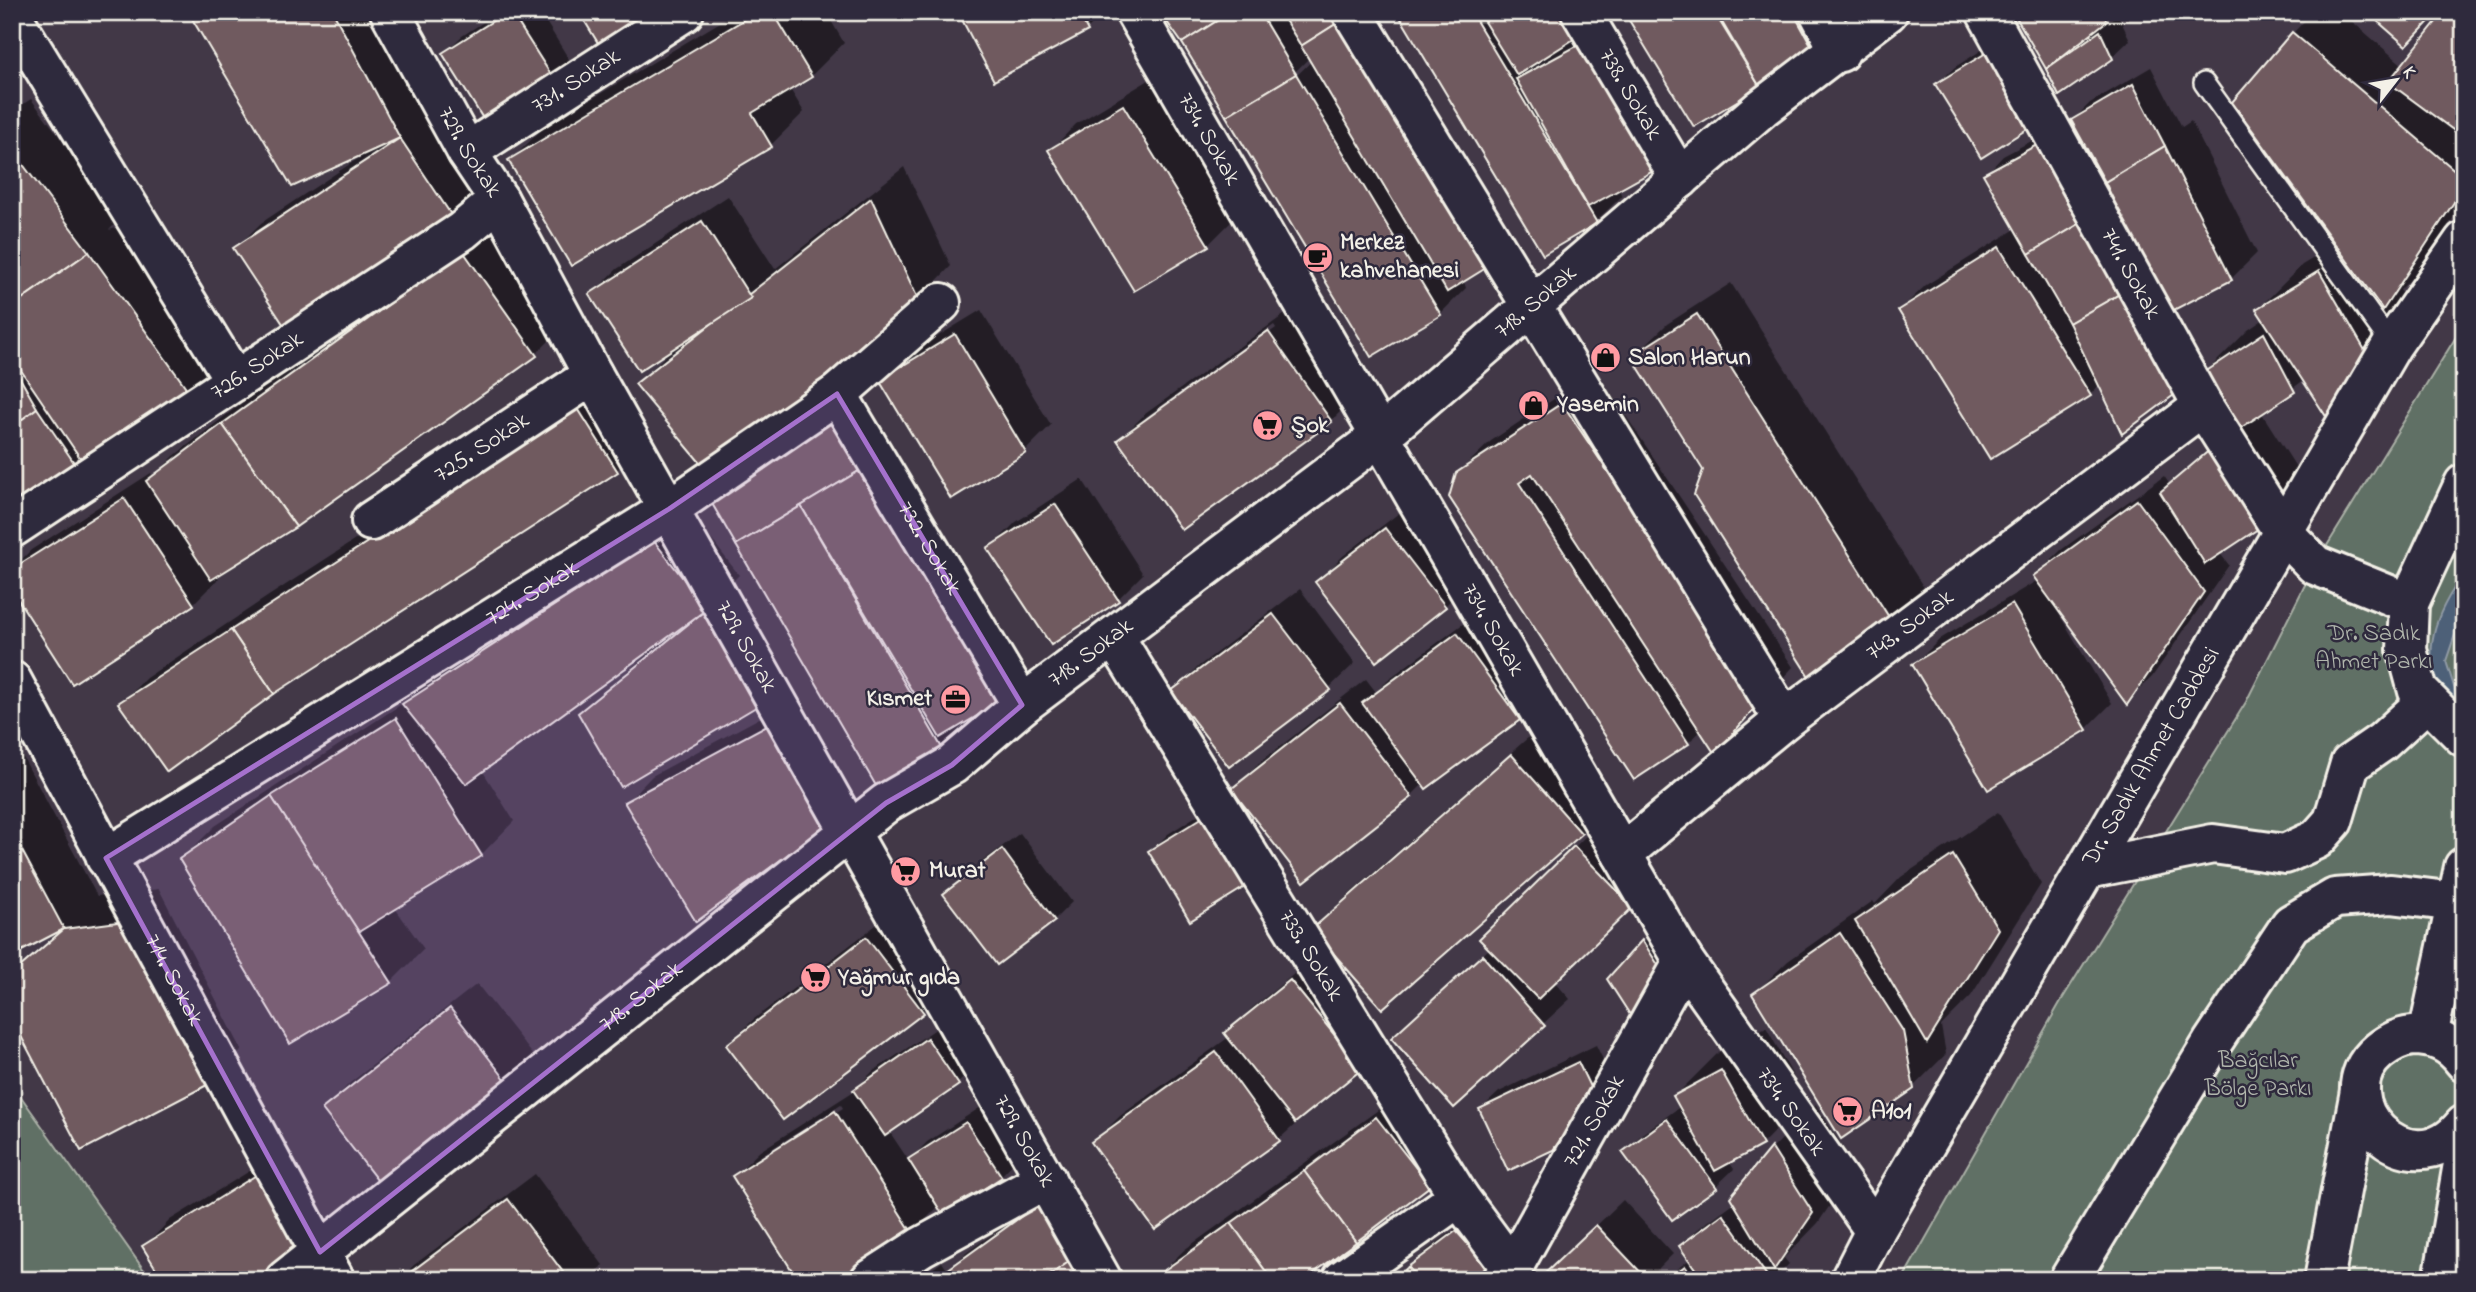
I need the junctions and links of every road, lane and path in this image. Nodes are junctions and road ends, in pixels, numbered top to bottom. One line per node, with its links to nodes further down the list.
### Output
1 (390, 12): 12 (street, 729. Sokak)
2 (684, 12): 12 (street, 731. Sokak)
3 (1135, 12): 23 (street, 734. Sokak)
4 (1352, 12): 17 (street)
5 (1581, 12): 13 (street, 738. Sokak)
6 (1819, 12): 10 (street)
7 (1888, 12): 10 (street, 718. Sokak)
8 (1986, 12): 22 (street, 741. Sokak)
9 (12, 16): 20 (street)
10 (1840, 52): 13 (street, 718. Sokak)
11 (2204, 83): 18 (lane)
12 (467, 152): 14 (street, 729. Sokak)
13 (1680, 179): 17 (street, 718. Sokak)
14 (499, 200): 19 (street, 729. Sokak); 20 (street, 726. Sokak)
15 (2464, 241): 18 (street, Dr. Sadık Ahmet Caddesi)
16 (941, 303): 21 (street, 724. Sokak)
17 (1533, 305): 23 (street, 718. Sokak); 35 (street)
18 (2392, 345): 28 (street, Dr. Sadık Ahmet Caddesi)
19 (593, 375): 25 (street, 729. Sokak); 26 (street, 725. Sokak)
20 (235, 381): 27 (street, 726. Sokak)
21 (837, 394): 25 (street, 724. Sokak); 34 (street, 732. Sokak)
22 (2203, 406): 28 (street, 741. Sokak); 35 (street, 743. Sokak)
23 (1379, 437): 31 (street, 718. Sokak); 38 (street, 734. Sokak)
24 (2464, 484): 29 (street)
25 (670, 509): 37 (street, 729. Sokak); 39 (street, 724. Sokak)
26 (371, 521)
27 (12, 528)
28 (2283, 532): 30 (street, 741. Sokak); 40 (street, Dr. Sadık Ahmet Caddesi)
29 (2450, 542): 30 (street)
30 (2409, 603): 33 (street)
31 (1115, 638): 34 (street, 718. Sokak); 49 (street, 733. Sokak)
32 (13, 686): 39 (street, 714. Sokak)
33 (2427, 701): 36 (street); 40 (street)
34 (1022, 705): 37 (street, 718. Sokak)
35 (1784, 720): 38 (street, 743. Sokak)
36 (2464, 737)
37 (851, 833): 48 (street, 729. Sokak); 51 (street, 718. Sokak)
38 (1622, 853): 42 (street, 734. Sokak)
39 (106, 858): 51 (street, 714. Sokak)
40 (2087, 869): 50 (street, Dr. Sadık Ahmet Caddesi)
41 (2461, 891): 43 (street); 52 (street)
42 (1684, 961): 50 (street, 734. Sokak); 53 (street, 721. Sokak)
43 (2428, 1036): 44 (street); 45 (street)
44 (2464, 1061)
45 (2361, 1089): 46 (street); 59 (street)
46 (2464, 1125)
47 (2464, 1158): 60 (street)
48 (1046, 1179): 55 (street); 56 (street, 729. Sokak)
49 (1460, 1197): 53 (street, 733. Sokak); 57 (street)
50 (1875, 1231): 58 (street, Dr. Sadık Ahmet Caddesi)
51 (328, 1266): 54 (street, 718. Sokak)
52 (2083, 1270)
53 (1507, 1275)
54 (285, 1280)
55 (870, 1280)
56 (1102, 1280)
57 (1342, 1280)
58 (1850, 1280)
59 (2324, 1280)
60 (2443, 1280)

